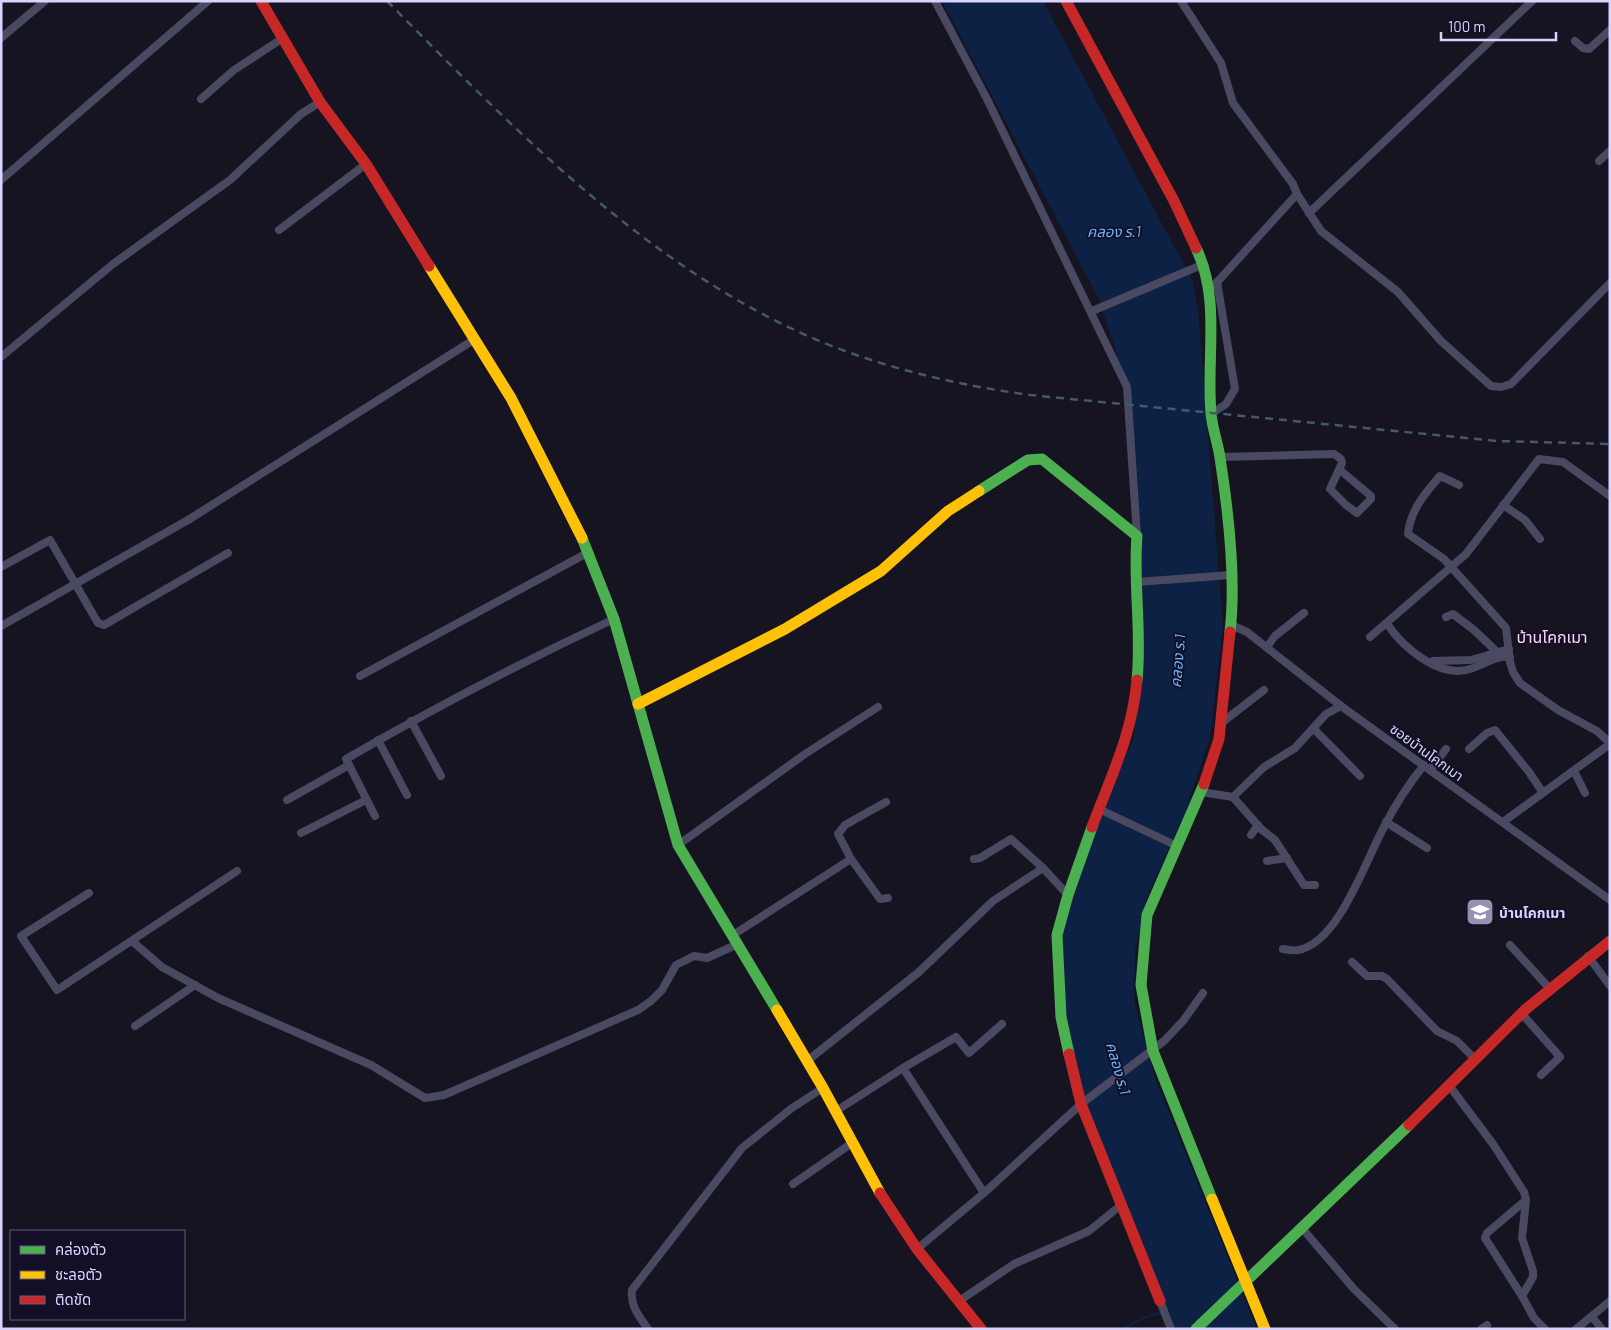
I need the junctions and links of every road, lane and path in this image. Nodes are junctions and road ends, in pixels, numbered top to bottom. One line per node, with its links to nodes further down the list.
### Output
1 (45, 1): 9 (street)
2 (208, 1): 17 (street)
3 (261, 1): 10 (street)
4 (935, 1): 24 (street)
5 (1066, 1): 21 (street)
6 (1181, 1): 18 (street)
7 (1532, 1): 19 (street)
8 (1610, 30): 11 (street)
9 (1, 38)
10 (283, 38): 12 (street); 13 (street)
11 (1575, 41)
12 (201, 99)
13 (320, 102): 16 (street); 26 (street)
14 (1610, 151): 15 (street)
15 (1599, 161)
16 (366, 164): 20 (street); 25 (street)
17 (1, 180)
18 (1297, 194): 19 (street); 23 (street)
19 (1309, 213): 22 (street)
20 (279, 230)
21 (1204, 264): 23 (street); 24 (street)
22 (1610, 283)
23 (1213, 286): 27 (street); 27 (street)
24 (1092, 311): 33 (street)
25 (475, 339): 35 (street); 41 (street)
26 (1, 357)
27 (1211, 414): 28 (street)
28 (1220, 457): 29 (street); 39 (street)
29 (1340, 470): 29 (street)
30 (1459, 485): 38 (street)
31 (1610, 496): 32 (street)
32 (1503, 506): 34 (street); 38 (street)
33 (1137, 536): 40 (street); 55 (street)
34 (1540, 539)
35 (589, 552): 44 (street); 53 (street)
36 (228, 553): 41 (street)
37 (1, 568): 41 (street)
38 (1451, 568): 45 (street); 51 (street)
39 (1227, 576): 40 (street); 46 (street)
40 (1141, 582): 78 (street)
41 (76, 584): 47 (street)
42 (1304, 613): 49 (street)
43 (1446, 616): 50 (street)
44 (614, 619): 55 (street); 58 (street)
45 (1387, 624): 48 (street); 52 (street)
46 (1231, 625): 49 (street, ซอยบ้านโคกเมา); 59 (street)
47 (1, 626)
48 (1370, 637)
49 (1266, 647): 56 (street, ซอยบ้านโคกเมา)
50 (1496, 652): 51 (street); 52 (street)
51 (1509, 653): 52 (street); 62 (street)
52 (1428, 660)
53 (360, 676)
54 (1264, 690): 59 (street)
55 (638, 704): 85 (street)
56 (1341, 706): 60 (street); 66 (street, ซอยบ้านโคกเมา)
57 (878, 707): 85 (street)
58 (411, 721): 61 (street); 68 (street)
59 (1220, 724): 70 (street)
60 (1314, 729): 69 (street); 74 (street)
61 (378, 740): 65 (street); 73 (street)
62 (1610, 744): 67 (street)
63 (1446, 748): 66 (street)
64 (1469, 749): 71 (street)
65 (349, 765): 75 (street); 76 (street)
66 (1427, 768): 80 (street); 81 (street, ซอยบ้านโคกเมา)
67 (1574, 771): 71 (street); 72 (street)
68 (441, 776)
69 (1360, 776)
70 (1202, 792): 74 (street); 86 (street)
71 (1543, 793): 81 (street)
72 (1585, 793)
73 (408, 795)
74 (1233, 797): 82 (street)
75 (287, 800)
76 (366, 800): 79 (street); 83 (street)
77 (886, 802): 89 (street)
78 (1099, 809): 86 (street); 96 (street)
79 (375, 816)
80 (1386, 822): 87 (street); 103 (street)
81 (1503, 822): 98 (street, ซอยบ้านโคกเมา)
82 (1258, 826): 84 (street); 88 (street)
83 (301, 833)
84 (1251, 835)
85 (678, 845): 99 (street)
86 (1177, 846): 113 (street)
87 (1427, 848)
88 (1287, 858): 91 (street); 94 (street)
89 (850, 859): 97 (street); 99 (street)
90 (974, 859): 92 (street)
91 (1267, 861)
92 (1043, 868): 96 (street); 115 (street)
93 (237, 871): 100 (street)
94 (1315, 885)
95 (89, 893): 100 (street)
96 (1068, 895): 120 (street)
97 (888, 898)
98 (1610, 900)
99 (736, 940): 106 (street); 115 (street)
100 (132, 941): 106 (street)
101 (1610, 941): 104 (street)
102 (1510, 944): 108 (street)
103 (1283, 949)
104 (1588, 956): 107 (street); 108 (street)
105 (1352, 962): 114 (street)
106 (195, 985): 112 (street)
107 (1610, 986)
108 (1550, 989): 110 (street)
109 (1203, 993): 113 (street)
110 (1522, 1014): 114 (street); 117 (street)
111 (1002, 1024): 116 (street)
112 (134, 1026)
113 (1153, 1051): 120 (street); 129 (street)
114 (1475, 1059): 118 (street)
115 (807, 1060): 119 (street)
116 (903, 1068): 121 (street); 124 (street)
117 (1541, 1075)
118 (1448, 1084): 125 (street); 127 (street)
119 (823, 1088): 121 (street); 135 (street)
120 (1081, 1104): 124 (street); 126 (street)
121 (836, 1111): 122 (street)
122 (852, 1143): 123 (street); 128 (street)
123 (793, 1184)
124 (984, 1193): 128 (street)
125 (1526, 1200): 130 (street); 130 (street)
126 (1121, 1204): 131 (street); 132 (street)
127 (1301, 1227): 129 (street); 140 (street)
128 (917, 1248): 131 (street)
129 (1244, 1279): 138 (street); 139 (street)
130 (1522, 1296): 141 (street)
131 (959, 1301): 136 (street)
132 (1160, 1301): 137 (street)
133 (1610, 1301): 134 (street)
134 (1592, 1317): 142 (street); 143 (street)
135 (648, 1329)
136 (981, 1329)
137 (1171, 1329)
138 (1196, 1329)
139 (1265, 1329)
140 (1395, 1329)
141 (1545, 1329)
142 (1576, 1329)
143 (1602, 1329)

